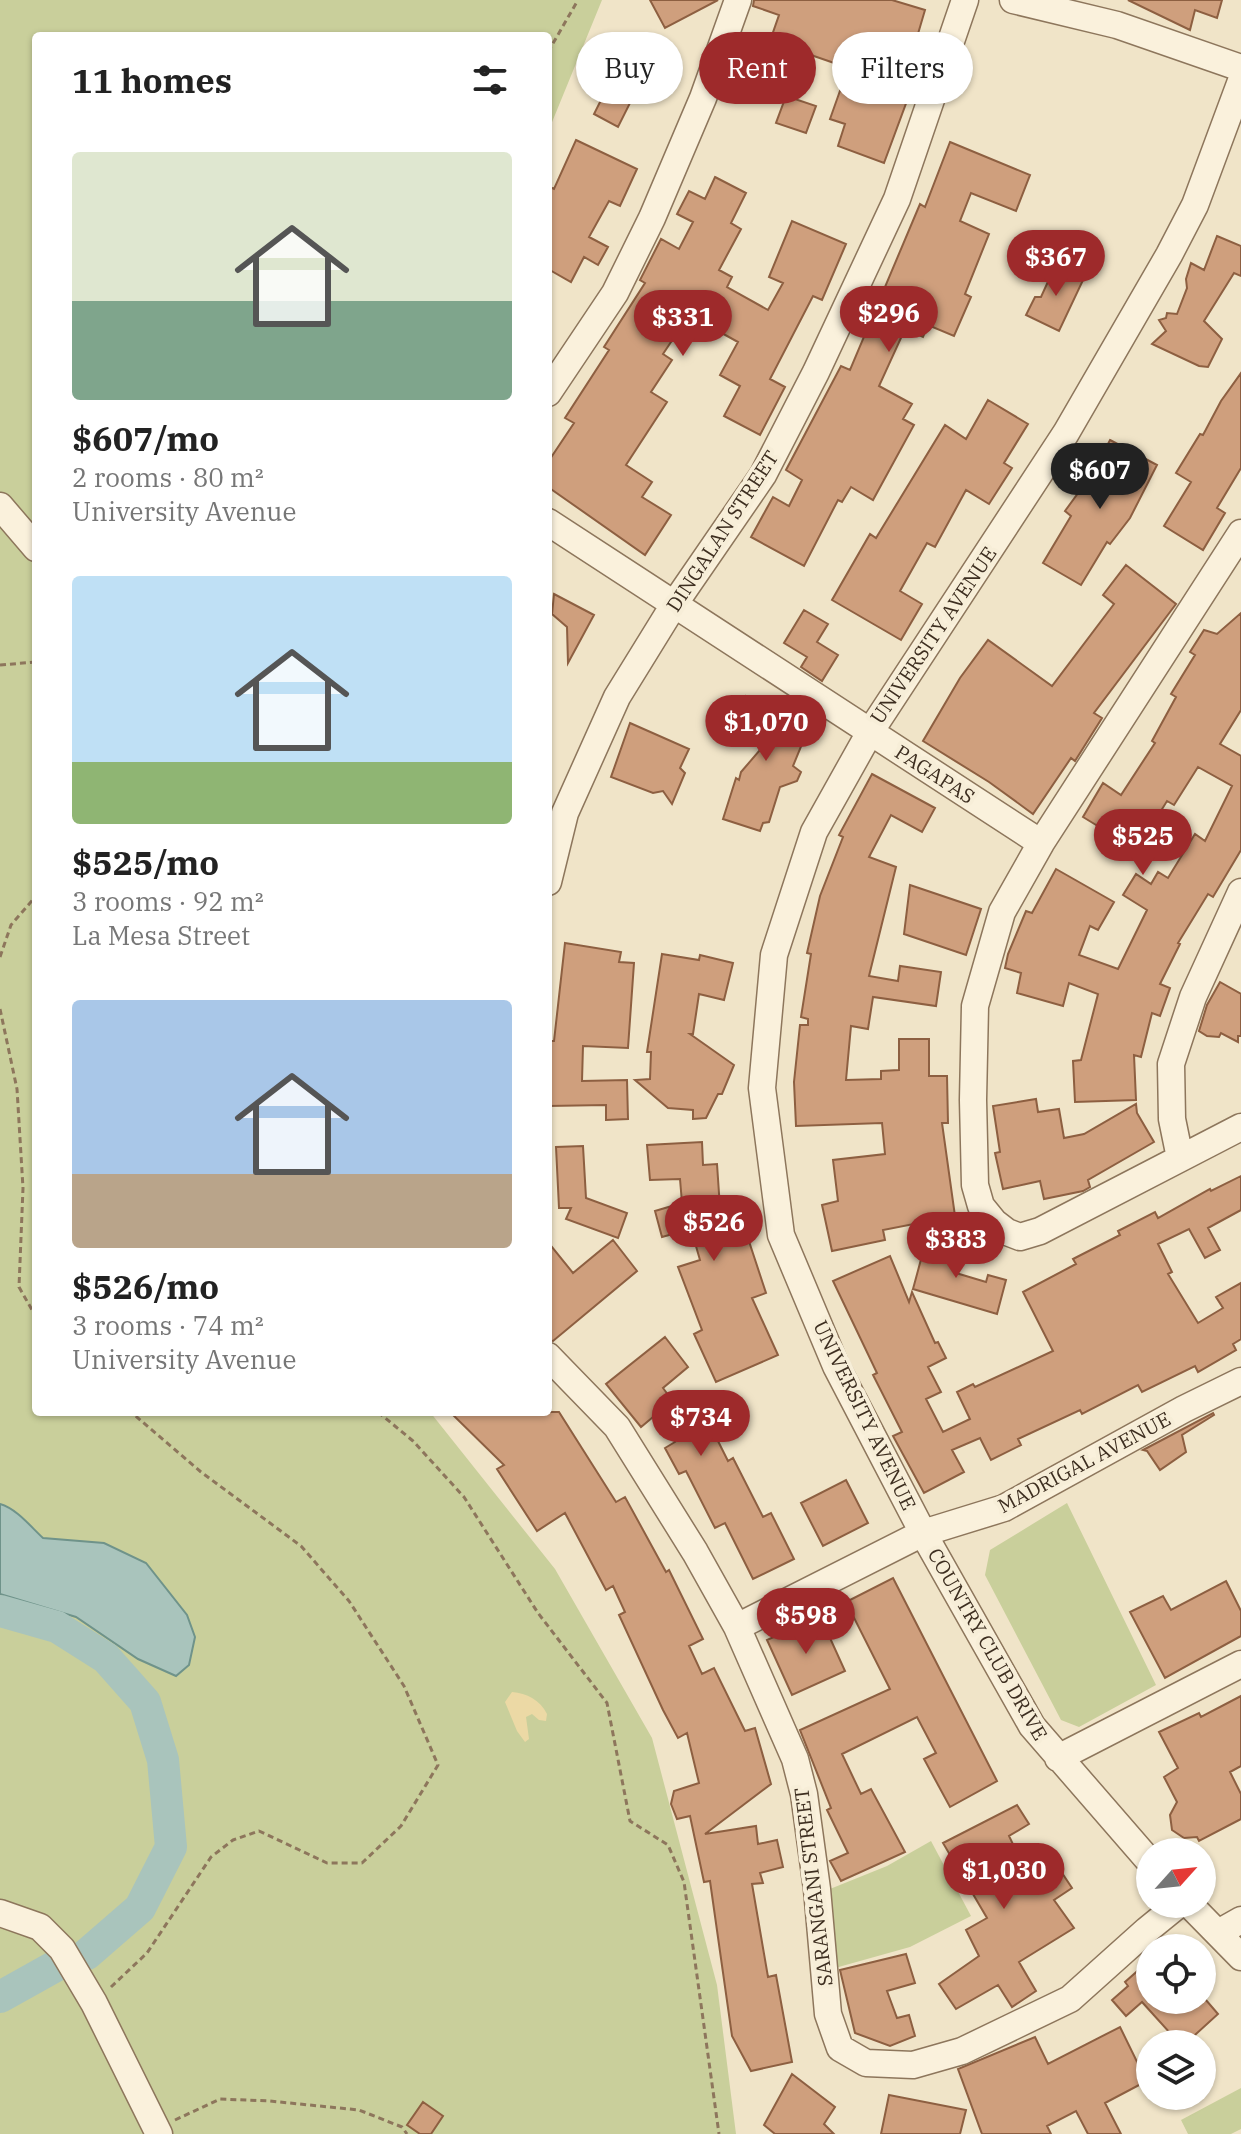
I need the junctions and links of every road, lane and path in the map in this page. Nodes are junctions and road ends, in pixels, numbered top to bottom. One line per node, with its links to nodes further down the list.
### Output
1 (578, 0): 5 (path)
2 (738, 0): 8 (street)
3 (965, 0): 13 (street, DINGALAN STREET)
4 (1013, 0): 6 (street)
5 (552, 45)
6 (1241, 68)
7 (1241, 81): 16 (street, UNIVERSITY AVENUE)
8 (552, 387)
9 (0, 506): 12 (street)
10 (552, 525): 13 (street, PAGAPAS)
11 (1241, 533): 17 (street)
12 (32, 543)
13 (675, 603): 16 (street, PAGAPAS); 18 (street, DINGALAN STREET)
14 (32, 662): 15 (path)
15 (0, 665)
16 (870, 732): 17 (street, PAGAPAS); 30 (street, UNIVERSITY AVENUE)
17 (1041, 843): 24 (street)
18 (552, 866)
19 (1241, 892): 24 (street)
20 (32, 901): 21 (path)
21 (0, 957)
22 (0, 1009): 25 (path)
23 (1241, 1127): 24 (street)
24 (1180, 1158)
25 (32, 1310)
26 (552, 1360): 31 (street, SARANGANI STREET)
27 (1241, 1381): 30 (street, MADRIGAL AVENUE)
28 (136, 1416): 39 (path)
29 (383, 1416): 42 (path)
30 (923, 1533): 31 (street, MADRIGAL AVENUE); 33 (street, COUNTRY CLUB DRIVE)
31 (737, 1627): 36 (street, SARANGANI STREET)
32 (1241, 1664): 33 (street)
33 (1058, 1758): 34 (street, COUNTRY CLUB DRIVE)
34 (1136, 1846)
35 (0, 1913): 39 (street)
36 (1162, 1918)
37 (1230, 1927): 38 (street)
38 (1241, 1957)
39 (94, 2003): 40 (street)
40 (158, 2131): 41 (path)
41 (407, 2134)
42 (719, 2134)

